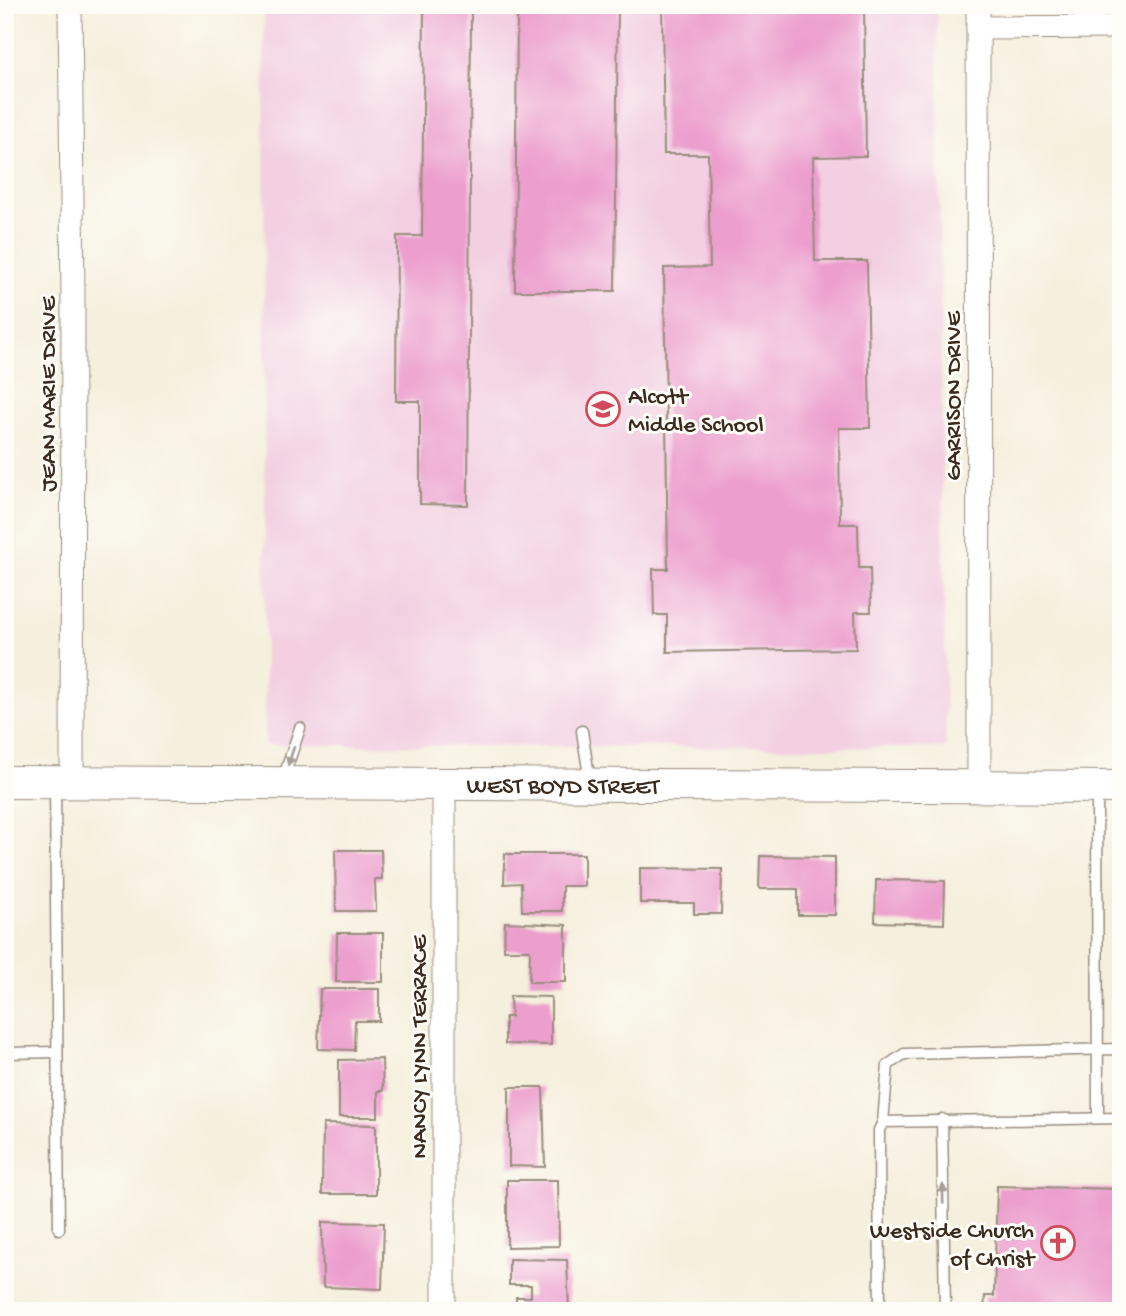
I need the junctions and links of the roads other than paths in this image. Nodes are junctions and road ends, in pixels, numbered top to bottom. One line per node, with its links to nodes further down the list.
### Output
1 (70, 5): 7 (street, JEAN MARIE DRIVE)
2 (978, 16): 3 (street); 11 (street, GARRISON DRIVE)
3 (1121, 27)
4 (300, 728): 8 (lane, one-way to 8)
5 (582, 731): 10 (lane)
6 (5, 782): 7 (street, WEST BOYD STREET)
7 (63, 782): 8 (street, WEST BOYD STREET); 15 (lane)
8 (282, 784): 9 (street, WEST BOYD STREET)
9 (444, 784): 10 (street, WEST BOYD STREET); 22 (street, NANCY LYNN TERRACE)
10 (590, 785): 11 (street, WEST BOYD STREET)
11 (979, 786): 12 (street, WEST BOYD STREET)
12 (1109, 787): 13 (lane)
13 (1098, 1049): 14 (lane); 17 (lane); 20 (lane)
14 (1121, 1049)
15 (57, 1052): 16 (lane); 21 (lane)
16 (5, 1053)
17 (1098, 1118): 18 (lane); 19 (lane)
18 (1121, 1118)
19 (943, 1119): 20 (lane); 24 (lane, one-way to 19)
20 (883, 1122): 23 (lane)
21 (58, 1228)
22 (444, 1311)
23 (880, 1311)
24 (945, 1311)

